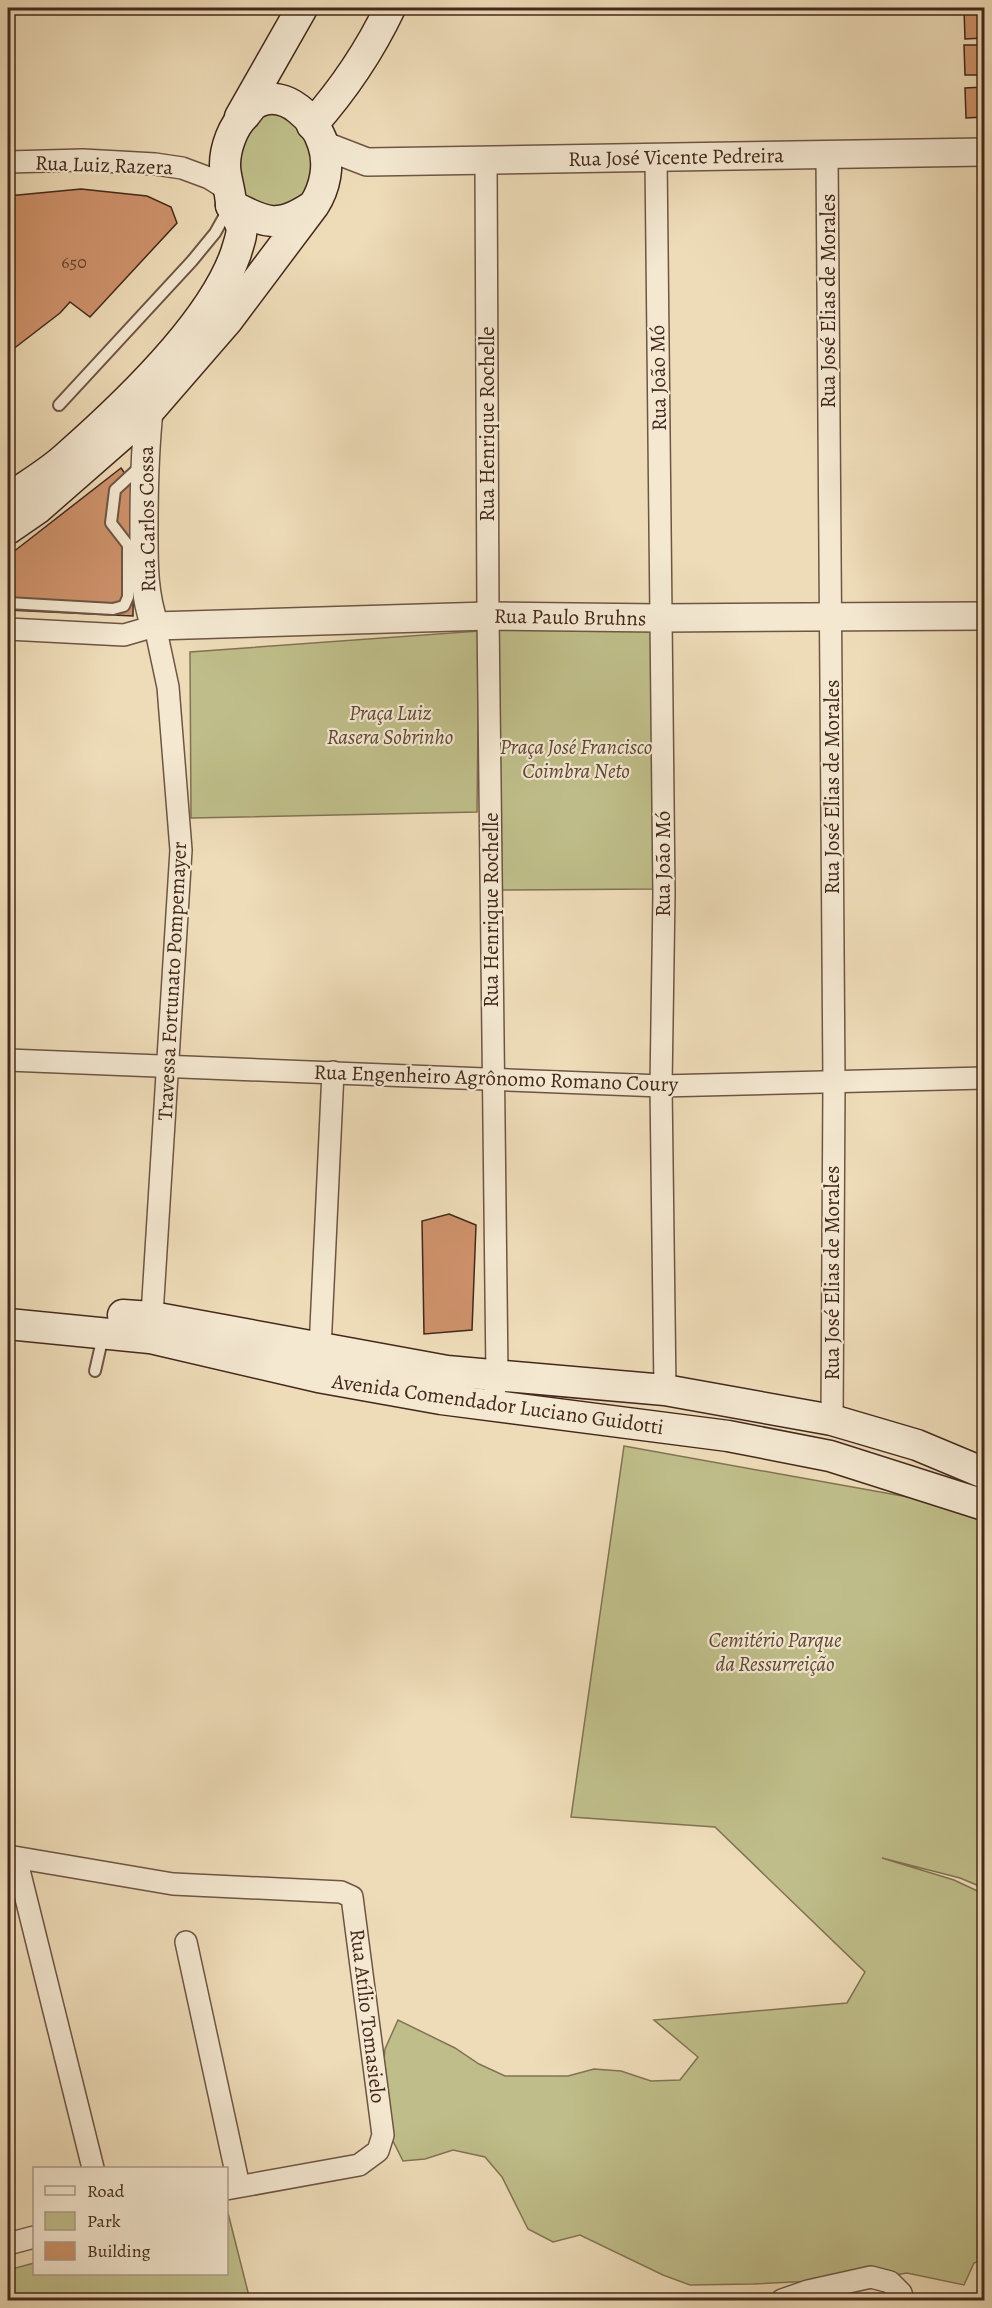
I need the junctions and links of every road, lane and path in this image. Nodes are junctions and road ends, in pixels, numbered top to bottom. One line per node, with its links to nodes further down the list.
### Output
1 (302, 8): 3 (main road)
2 (390, 8): 4 (main road)
3 (237, 122): 4 (main road); 12 (main road)
4 (318, 135): 10 (street, Rua José Vicente Pedreira); 11 (main road)
5 (984, 152): 6 (street, Rua José Vicente Pedreira)
6 (827, 155): 7 (street, Rua José Vicente Pedreira); 21 (street, Rua José Elias de Morales)
7 (656, 158): 8 (street, Rua José Vicente Pedreira); 22 (street, Rua João Mó)
8 (486, 160): 10 (street, Rua José Vicente Pedreira); 19 (street, Rua Henrique Rochelle)
9 (8, 162): 12 (street, Rua Luiz Razera)
10 (367, 162): 11 (street)
11 (318, 198): 12 (main road); 14 (main road)
12 (231, 199): 13 (lane); 16 (main road)
13 (59, 405)
14 (149, 411): 15 (street, Rua Carlos Cossa); 17 (main road)
15 (145, 463): 18 (lane); 23 (street, Rua Carlos Cossa)
16 (8, 499)
17 (8, 529)
18 (8, 603)
19 (488, 616): 22 (street, Rua Paulo Bruhns); 23 (street, Rua Paulo Bruhns); 29 (street, Rua Henrique Rochelle)
20 (984, 616): 21 (street, Rua Paulo Bruhns)
21 (831, 617): 22 (street, Rua Paulo Bruhns); 30 (street, Rua José Elias de Morales)
22 (660, 618): 31 (street, Rua João Mó)
23 (155, 626): 24 (street); 26 (street, Travessa Fortunato Pompemayer)
24 (8, 629)
25 (8, 1060): 26 (street, Rua Engenheiro Agrônomo Romano Coury)
26 (169, 1067): 27 (street, Rua Engenheiro Agrônomo Romano Coury); 34 (street, Travessa Fortunato Pompemayer)
27 (333, 1072): 29 (street, Rua Engenheiro Agrônomo Romano Coury); 36 (street)
28 (984, 1078): 30 (street, Rua Engenheiro Agrônomo Romano Coury)
29 (492, 1080): 31 (street, Rua Engenheiro Agrônomo Romano Coury); 38 (street, Rua Henrique Rochelle)
30 (834, 1083): 31 (street, Rua Engenheiro Agrônomo Romano Coury); 41 (street, Rua José Elias de Morales)
31 (661, 1086): 39 (street, Rua João Mó)
32 (8, 1305): 34 (main road, Avenida Comendador Luciano Guidotti)
33 (8, 1324): 35 (main road, Avenida Comendador Luciano Guidotti)
34 (151, 1327): 35 (main road, Avenida Comendador Luciano Guidotti); 36 (main road, Avenida Comendador Luciano Guidotti); 40 (main road, Avenida Comendador Luciano Guidotti)
35 (103, 1333): 37 (lane)
36 (320, 1349): 38 (main road, Avenida Comendador Luciano Guidotti)
37 (95, 1371)
38 (497, 1376): 39 (main road, Avenida Comendador Luciano Guidotti); 40 (street, Rua Henrique Rochelle)
39 (665, 1390): 41 (main road, Avenida Comendador Luciano Guidotti)
40 (492, 1407): 43 (main road, Avenida Comendador Luciano Guidotti)
41 (832, 1420): 42 (main road, Avenida Comendador Luciano Guidotti)
42 (984, 1473)
43 (984, 1505)
44 (12, 1857): 46 (street); 47 (street, Rua Atílio Tomasielo)
45 (186, 1942): 47 (street)
46 (92, 2167)
47 (233, 2188)
48 (33, 2237): 49 (street)
49 (8, 2244)
50 (902, 2297): 51 (street)
51 (782, 2301)

